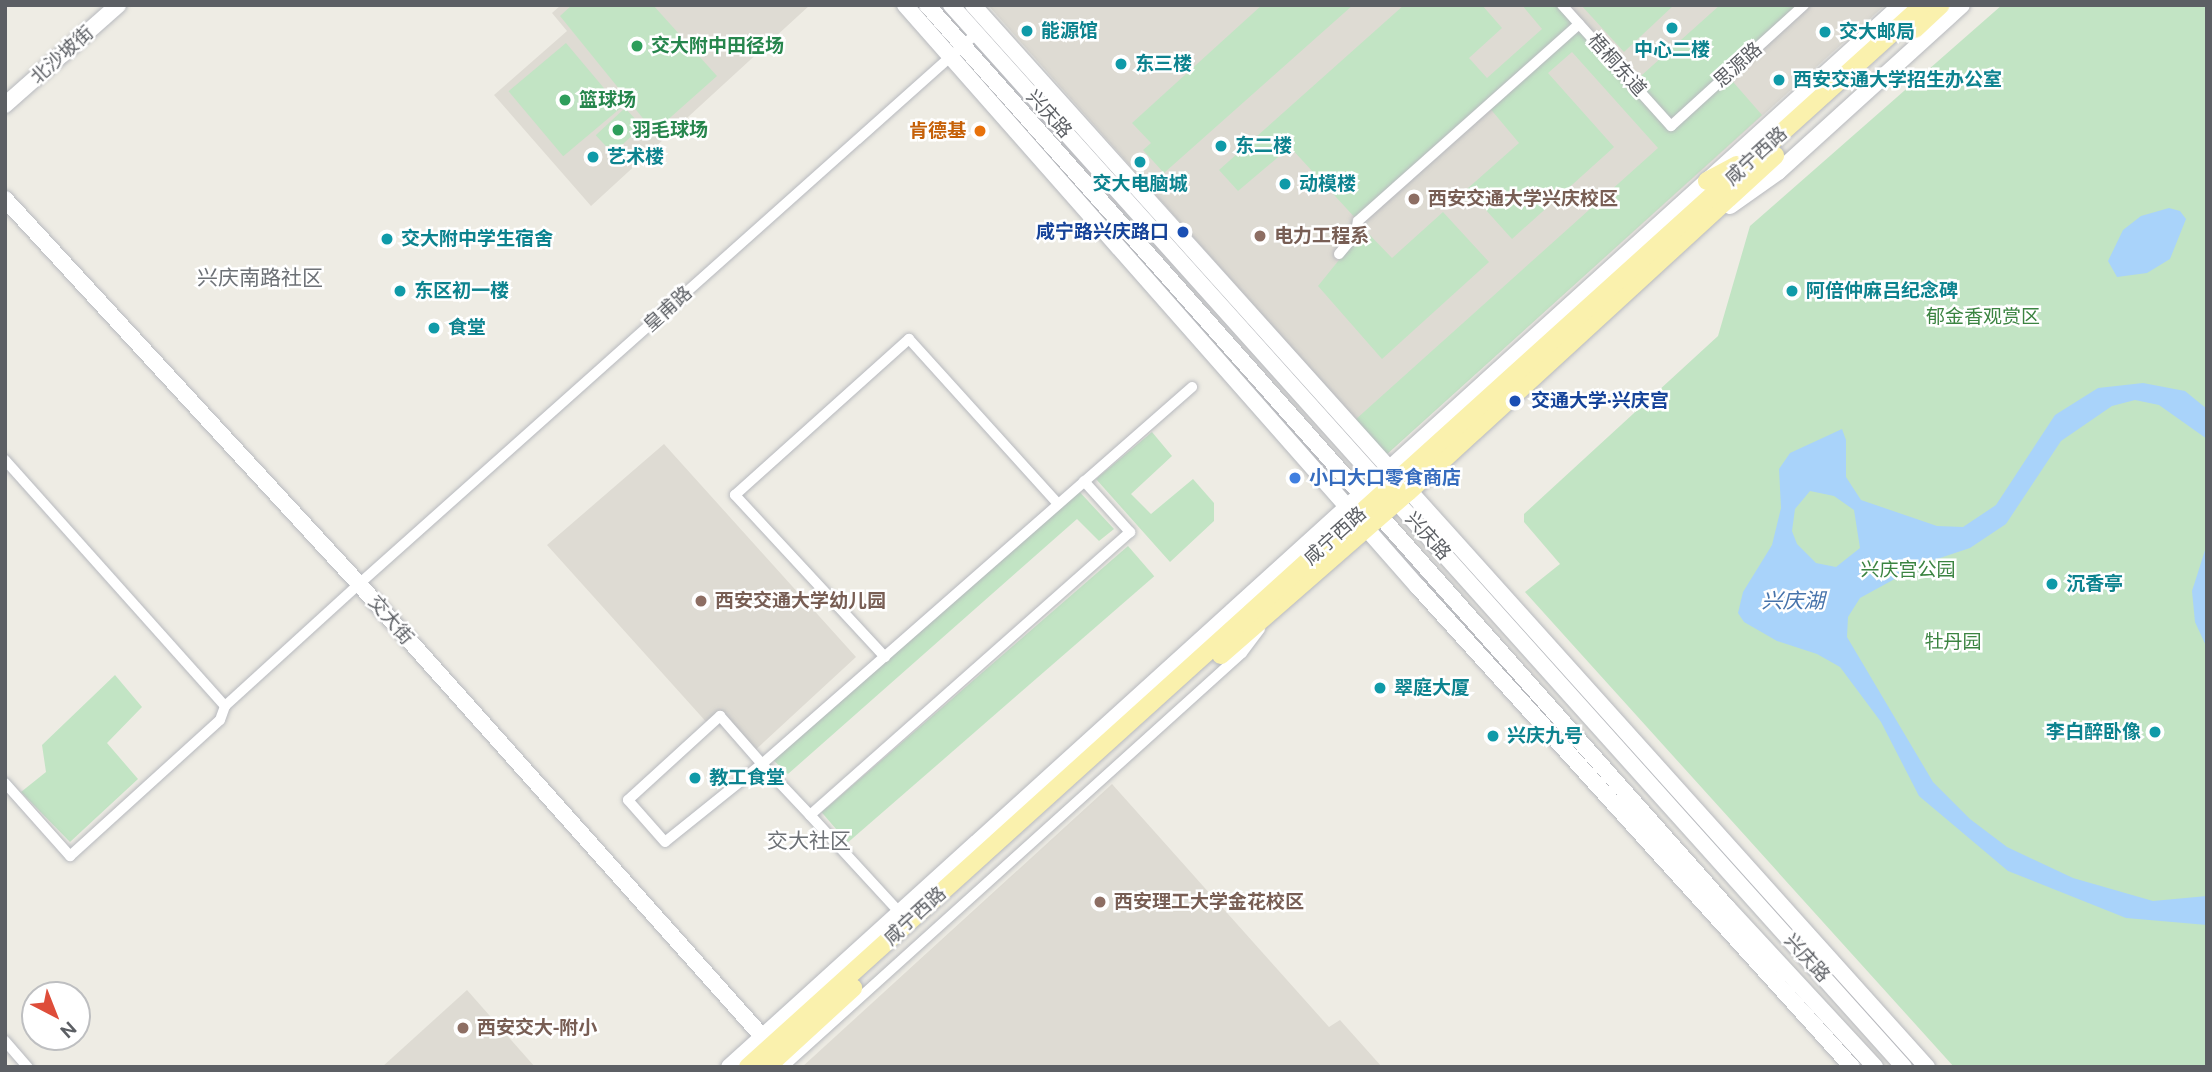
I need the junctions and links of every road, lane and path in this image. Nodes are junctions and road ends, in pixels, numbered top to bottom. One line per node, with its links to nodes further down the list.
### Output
1 (118, 5): 15 (street, 北沙坡街)
2 (905, 5): 14 (street)
3 (927, 5): 13 (street, 兴庆路)
4 (951, 5): 12 (street, 兴庆路)
5 (973, 5): 25 (street)
6 (1562, 5): 11 (street, 梧桐东道)
7 (1804, 5): 16 (street, 思源路)
8 (1901, 5): 18 (street)
9 (1962, 5): 20 (street)
10 (1934, 6): 17 (main road, 咸宁西路); 20 (main road, 咸宁西路)
11 (1579, 24): 16 (street, 梧桐东道); 21 (street)
12 (977, 33): 13 (street, 皇甫路); 25 (street, 兴庆路)
13 (963, 45): 14 (street, 皇甫路); 27 (street, 兴庆路)
14 (950, 57): 28 (street); 29 (street, 皇甫路)
15 (5, 105)
16 (1671, 126)
17 (1761, 152): 18 (main road); 25 (main road, 咸宁西路)
18 (1707, 181): 25 (street)
19 (5, 199): 29 (street, 交大街)
20 (1705, 224): 25 (main road, 咸宁西路)
21 (1339, 254)
22 (1192, 387): 24 (street)
23 (5, 460): 31 (street)
24 (1084, 481): 26 (street); 34 (street)
25 (1392, 486): 27 (main road, 咸宁西路); 43 (street, 兴庆路); 44 (street)
26 (1058, 504): 30 (street); 30 (street)
27 (1372, 504): 28 (main road, 咸宁西路); 42 (street, 兴庆路)
28 (1357, 518): 35 (street); 37 (main road, 咸宁西路); 37 (main road, 咸宁西路); 41 (street)
29 (359, 584): 31 (street, 皇甫路); 37 (street, 交大街)
30 (884, 657): 32 (street)
31 (225, 706): 33 (street, 皇甫路)
32 (762, 764): 32 (street); 34 (street)
33 (5, 783)
34 (810, 814): 35 (street)
35 (900, 912): 37 (street)
36 (5, 1041): 38 (street)
37 (777, 1057): 39 (street); 40 (main road, 咸宁西路)
38 (28, 1067)
39 (729, 1067)
40 (748, 1067)
41 (1852, 1067)
42 (1875, 1067)
43 (1905, 1067)
44 (1927, 1067)

